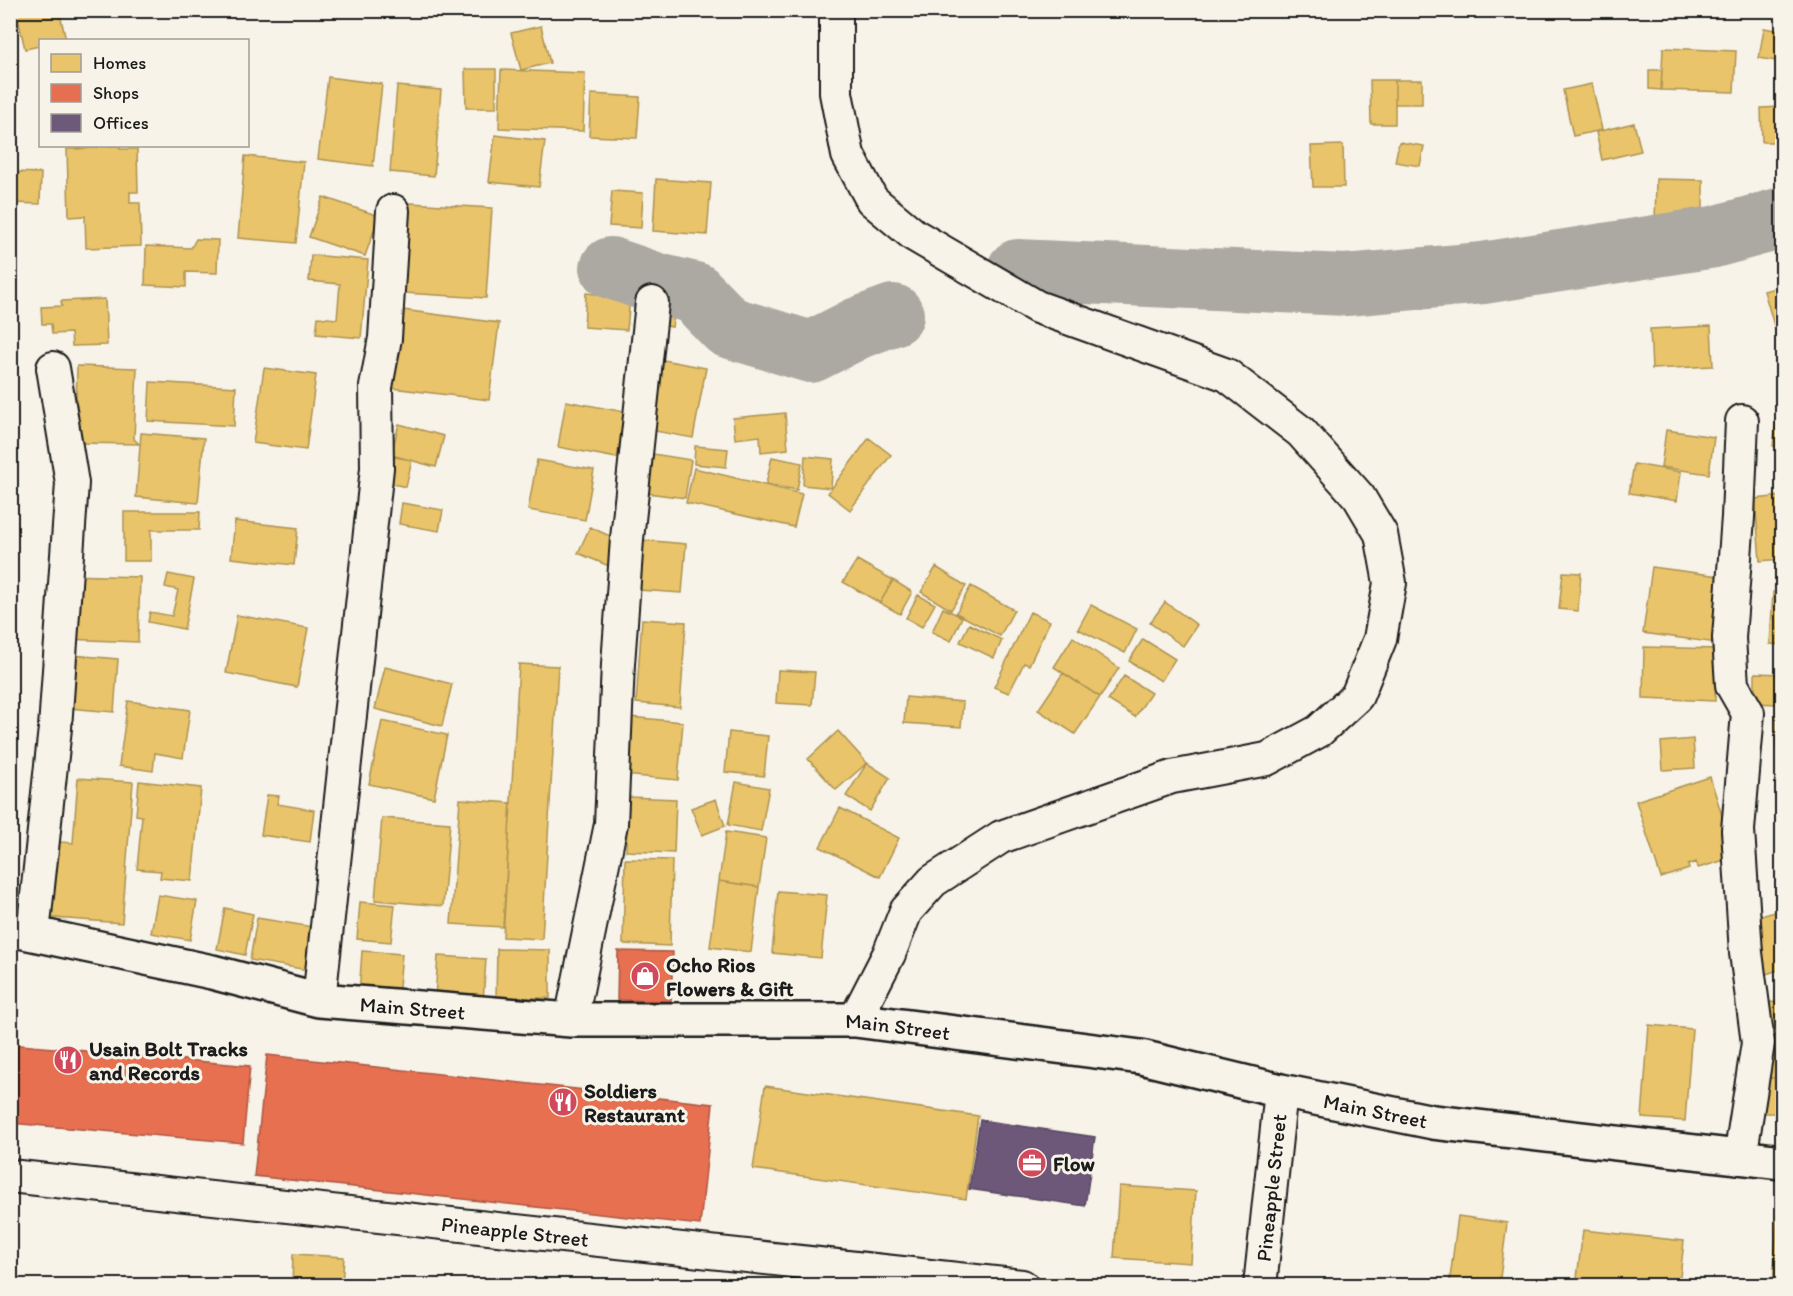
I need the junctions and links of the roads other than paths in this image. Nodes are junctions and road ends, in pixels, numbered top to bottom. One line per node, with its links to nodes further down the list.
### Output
1 (836, 10): 9 (street)
2 (393, 211): 7 (street)
3 (652, 303): 8 (street)
4 (52, 368): 6 (street)
5 (1742, 421): 11 (street)
6 (22, 931): 7 (street, Main Street)
7 (319, 1000): 8 (street, Main Street)
8 (571, 1020): 9 (street, Main Street)
9 (855, 1020): 10 (street, Main Street)
10 (1281, 1090): 11 (street, Main Street); 15 (street, Pineapple Street)
11 (1740, 1158): 12 (street, Main Street)
12 (1782, 1162)
13 (10, 1176): 14 (street, Pineapple Street)
14 (1022, 1286)
15 (1260, 1286)

